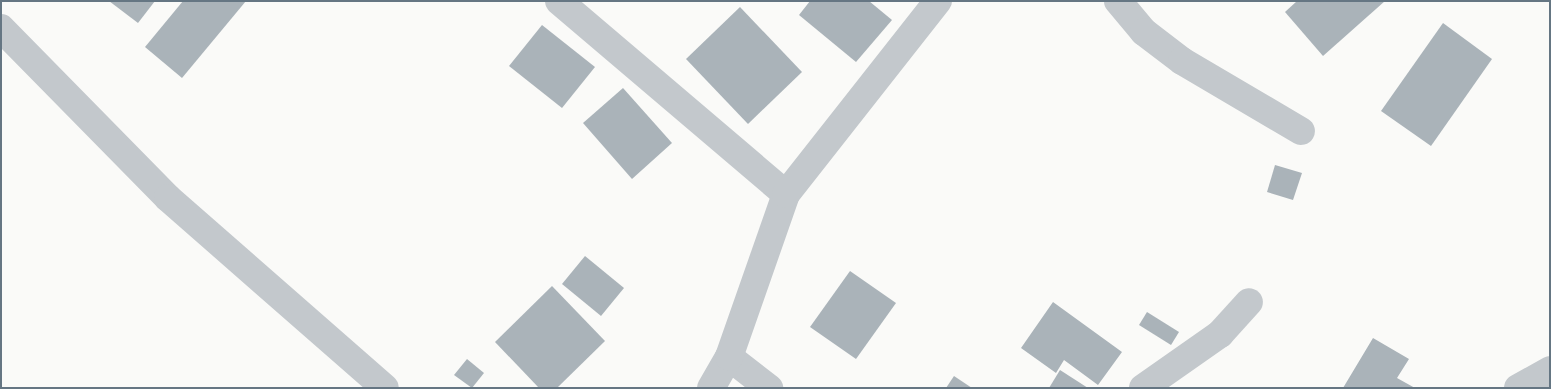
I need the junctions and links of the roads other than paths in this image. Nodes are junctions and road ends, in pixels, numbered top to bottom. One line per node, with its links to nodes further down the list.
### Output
1 (559, 1): 6 (street)
2 (938, 1): 6 (street)
3 (1118, 1): 5 (street)
4 (1, 28): 10 (street)
5 (1301, 131)
6 (786, 194): 8 (street)
7 (1250, 302): 13 (street)
8 (728, 357): 11 (street); 12 (street)
9 (1550, 370): 14 (street)
10 (385, 388)
11 (711, 388)
12 (769, 388)
13 (1143, 388)
14 (1518, 388)

